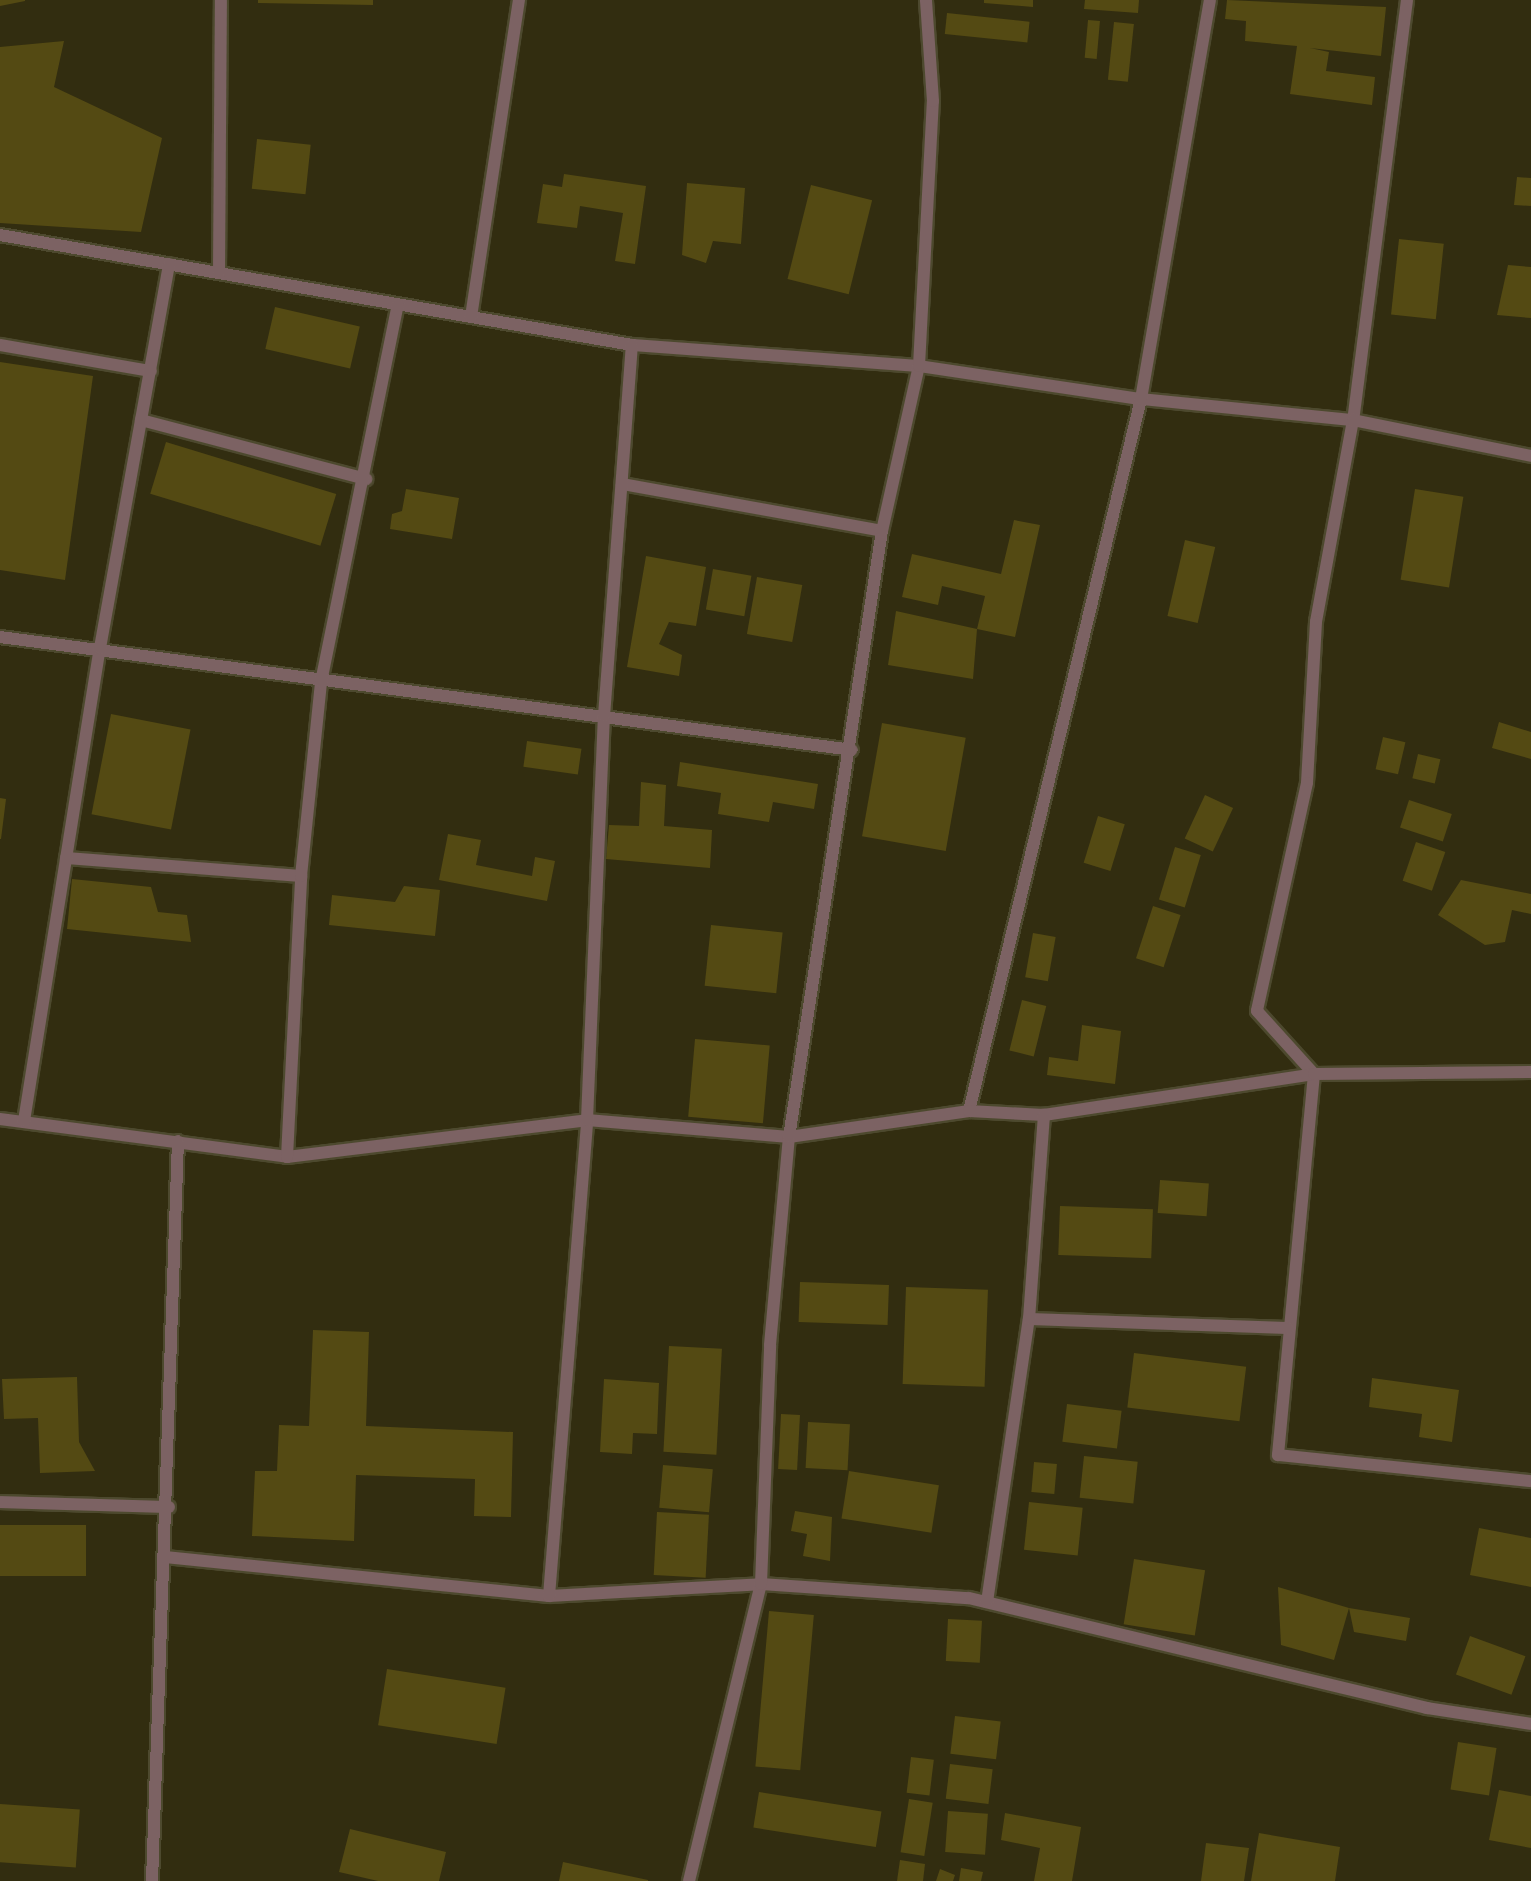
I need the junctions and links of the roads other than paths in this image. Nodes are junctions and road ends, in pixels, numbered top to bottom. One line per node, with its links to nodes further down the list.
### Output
1 (221, 0): 8 (street)
2 (519, 0): 10 (street)
3 (926, 0): 13 (street)
4 (1210, 0): 15 (street)
5 (1407, 0): 17 (street)
6 (0, 235): 7 (street)
7 (169, 264): 8 (street); 14 (street)
8 (219, 273): 9 (street)
9 (398, 305): 10 (street); 19 (street)
10 (471, 317): 12 (street)
11 (0, 345): 14 (street)
12 (632, 345): 13 (street); 20 (street)
13 (919, 366): 15 (street); 21 (street)
14 (151, 371): 16 (street)
15 (1141, 399): 17 (street); 31 (street)
16 (141, 420): 19 (street); 23 (street)
17 (1353, 420): 18 (street); 30 (street)
18 (1531, 456)
19 (366, 478): 24 (street)
20 (622, 484): 21 (street); 25 (street)
21 (882, 531): 26 (street)
22 (0, 637): 23 (street)
23 (100, 648): 24 (street); 27 (street)
24 (321, 682): 25 (street); 28 (street)
25 (604, 716): 26 (street); 34 (street)
26 (852, 750): 36 (street)
27 (66, 858): 28 (street); 35 (street)
28 (301, 876): 38 (street)
29 (1531, 1072): 30 (street)
30 (1314, 1074): 32 (street); 40 (street)
31 (969, 1111): 32 (street); 36 (street)
32 (1044, 1114): 39 (street)
33 (0, 1119): 35 (street)
34 (587, 1120): 36 (street); 38 (street); 46 (street)
35 (24, 1121): 37 (street)
36 (789, 1137): 45 (street)
37 (178, 1141): 38 (street); 43 (street)
38 (287, 1157)
39 (1029, 1319): 40 (street); 47 (street)
40 (1288, 1328): 41 (street)
41 (1531, 1481)
42 (0, 1502): 43 (street)
43 (169, 1507): 44 (street)
44 (165, 1557): 46 (street); 49 (street)
45 (761, 1584): 46 (street); 47 (street); 50 (street)
46 (549, 1596)
47 (987, 1602): 48 (street)
48 (1531, 1724)
49 (152, 1881)
50 (689, 1881)

